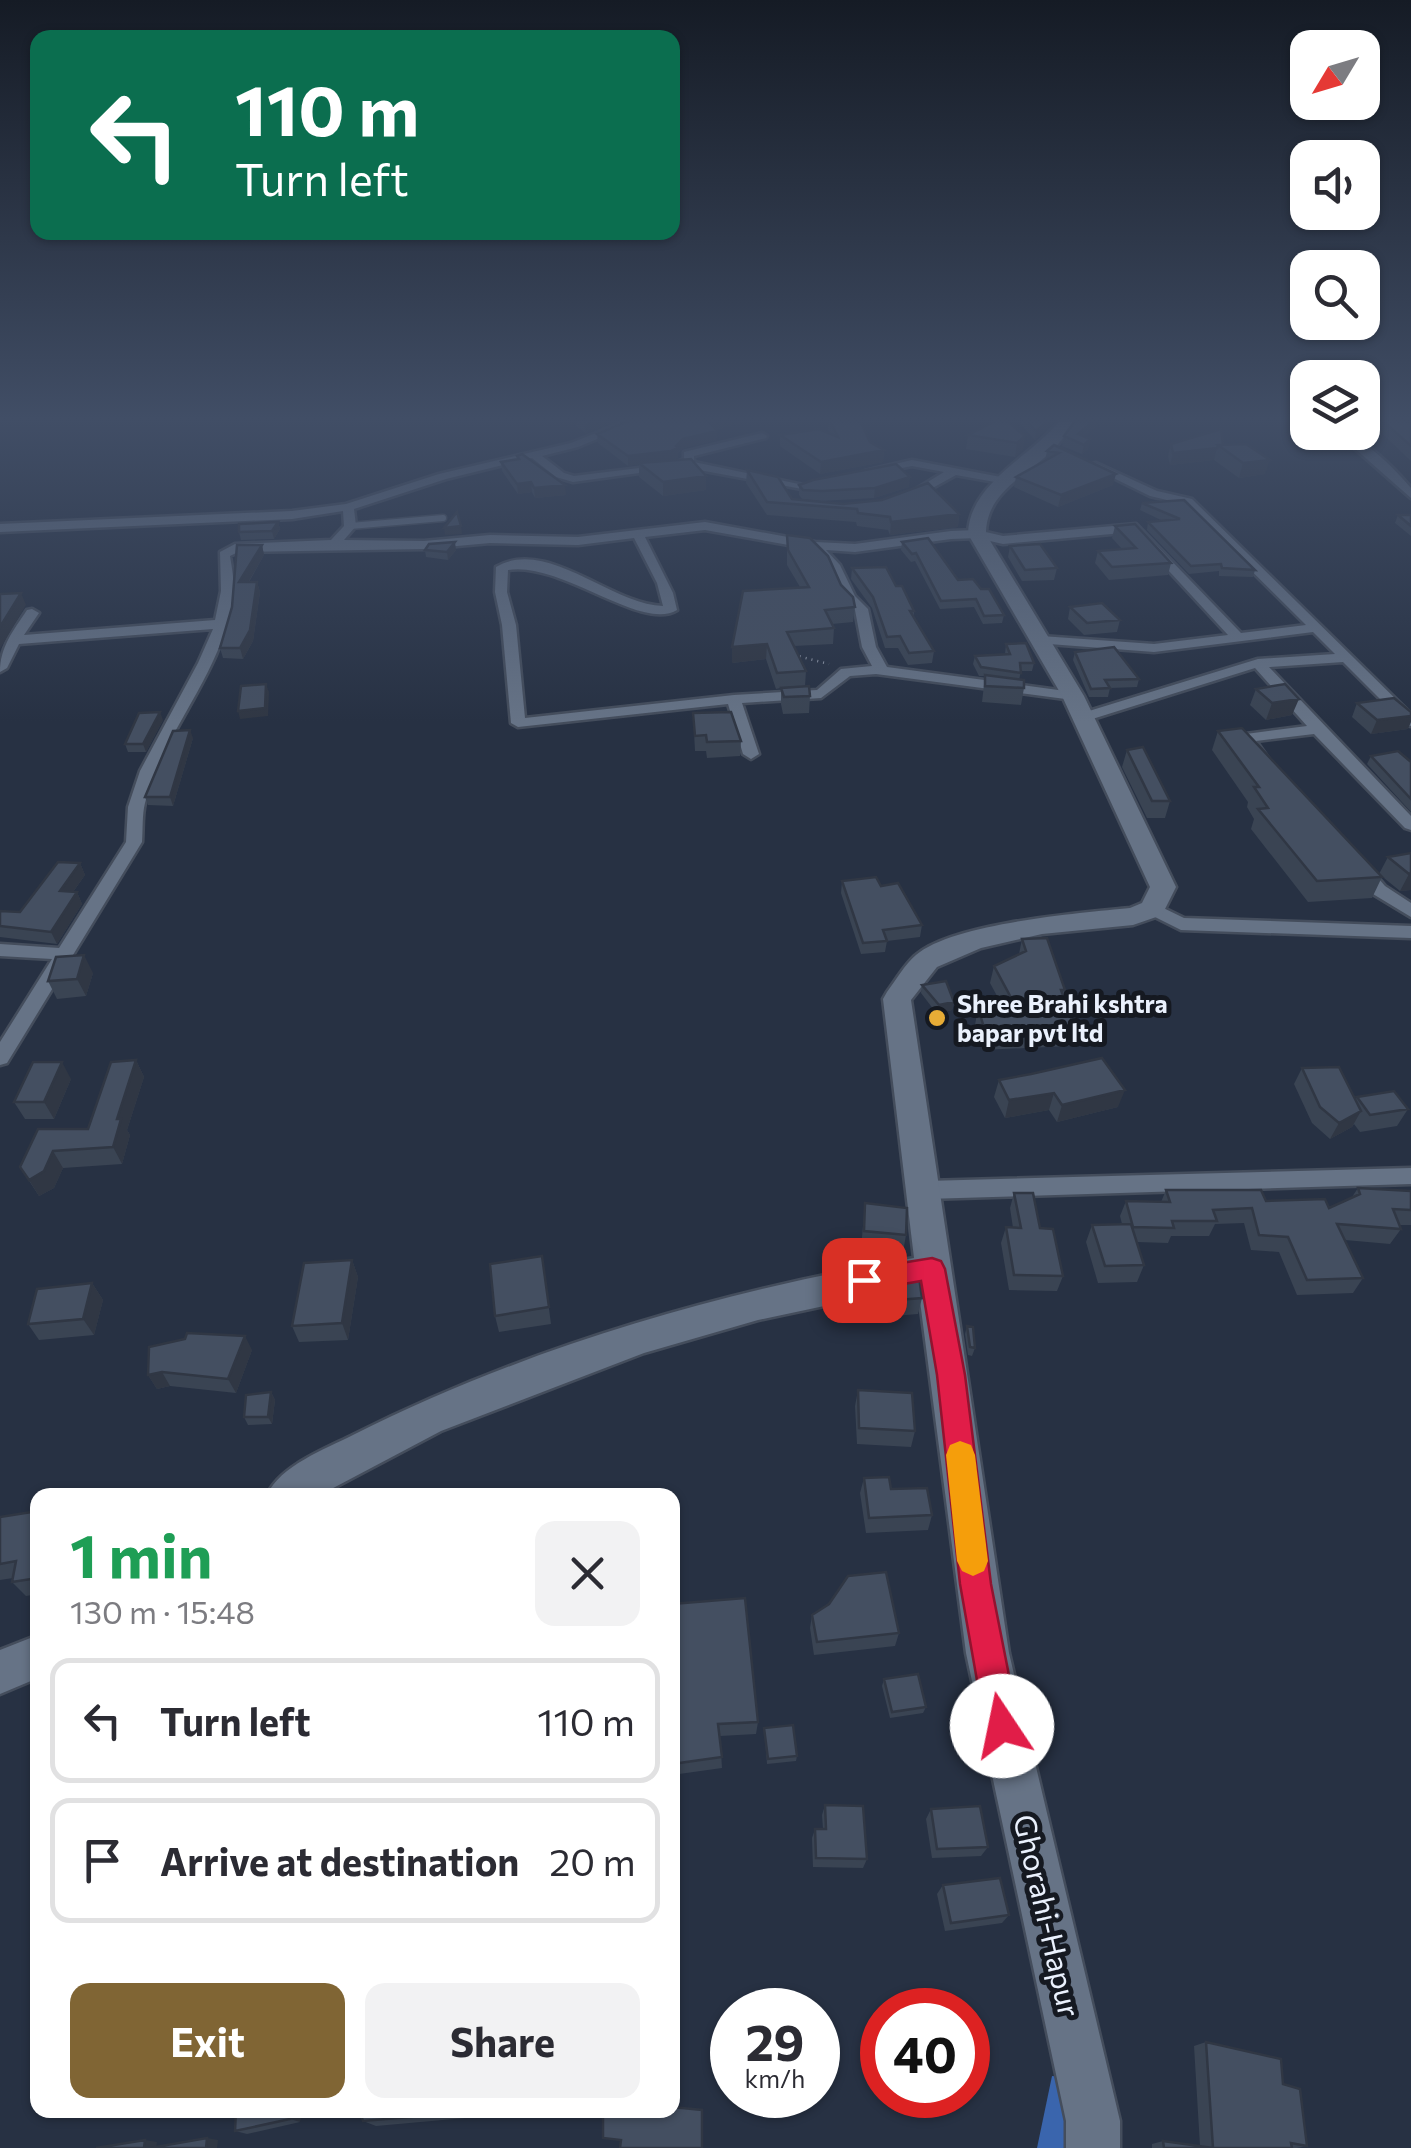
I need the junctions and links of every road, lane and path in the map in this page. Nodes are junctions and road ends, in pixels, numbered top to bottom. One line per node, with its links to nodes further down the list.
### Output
1 (152, 521): 7 (street)
2 (349, 521): 6 (street)
3 (405, 521): 6 (lane)
4 (977, 521): 8 (street)
5 (1208, 521): 14 (street)
6 (350, 526): 10 (street)
7 (0, 528)
8 (977, 534): 11 (street); 15 (street); 17 (street)
9 (639, 536): 10 (street); 11 (street); 24 (street)
10 (335, 544): 13 (street)
11 (815, 546): 22 (street)
12 (32, 614): 16 (street)
13 (221, 624): 16 (street); 36 (street)
14 (1315, 628): 15 (street); 19 (street)
15 (1238, 638): 17 (street)
16 (14, 640): 21 (street)
17 (1041, 640): 25 (street)
18 (779, 657): 23 (path)
19 (1345, 658): 20 (street); 26 (street)
20 (1258, 663): 25 (street); 27 (street)
21 (0, 668)
22 (882, 671): 23 (street); 25 (street)
23 (846, 672): 24 (street)
24 (734, 699): 28 (street)
25 (1077, 707): 32 (street)
26 (1411, 722)
27 (1318, 729): 29 (street); 30 (street)
28 (750, 754)
29 (1272, 770)
30 (1411, 824)
31 (1349, 855): 33 (street)
32 (1153, 909): 34 (street); 39 (street, Ghorahi-Hapur)
33 (1411, 911)
34 (1411, 932)
35 (0, 950): 36 (street)
36 (64, 954): 37 (street)
37 (0, 1058)
38 (1410, 1176): 39 (street)
39 (926, 1190): 40 (street, Ghorahi-Hapur)
40 (932, 1269): 41 (street); 44 (street, Ghorahi-Hapur)
41 (298, 1488)
42 (30, 1659): 43 (street)
43 (0, 1672)
44 (1094, 2148)

